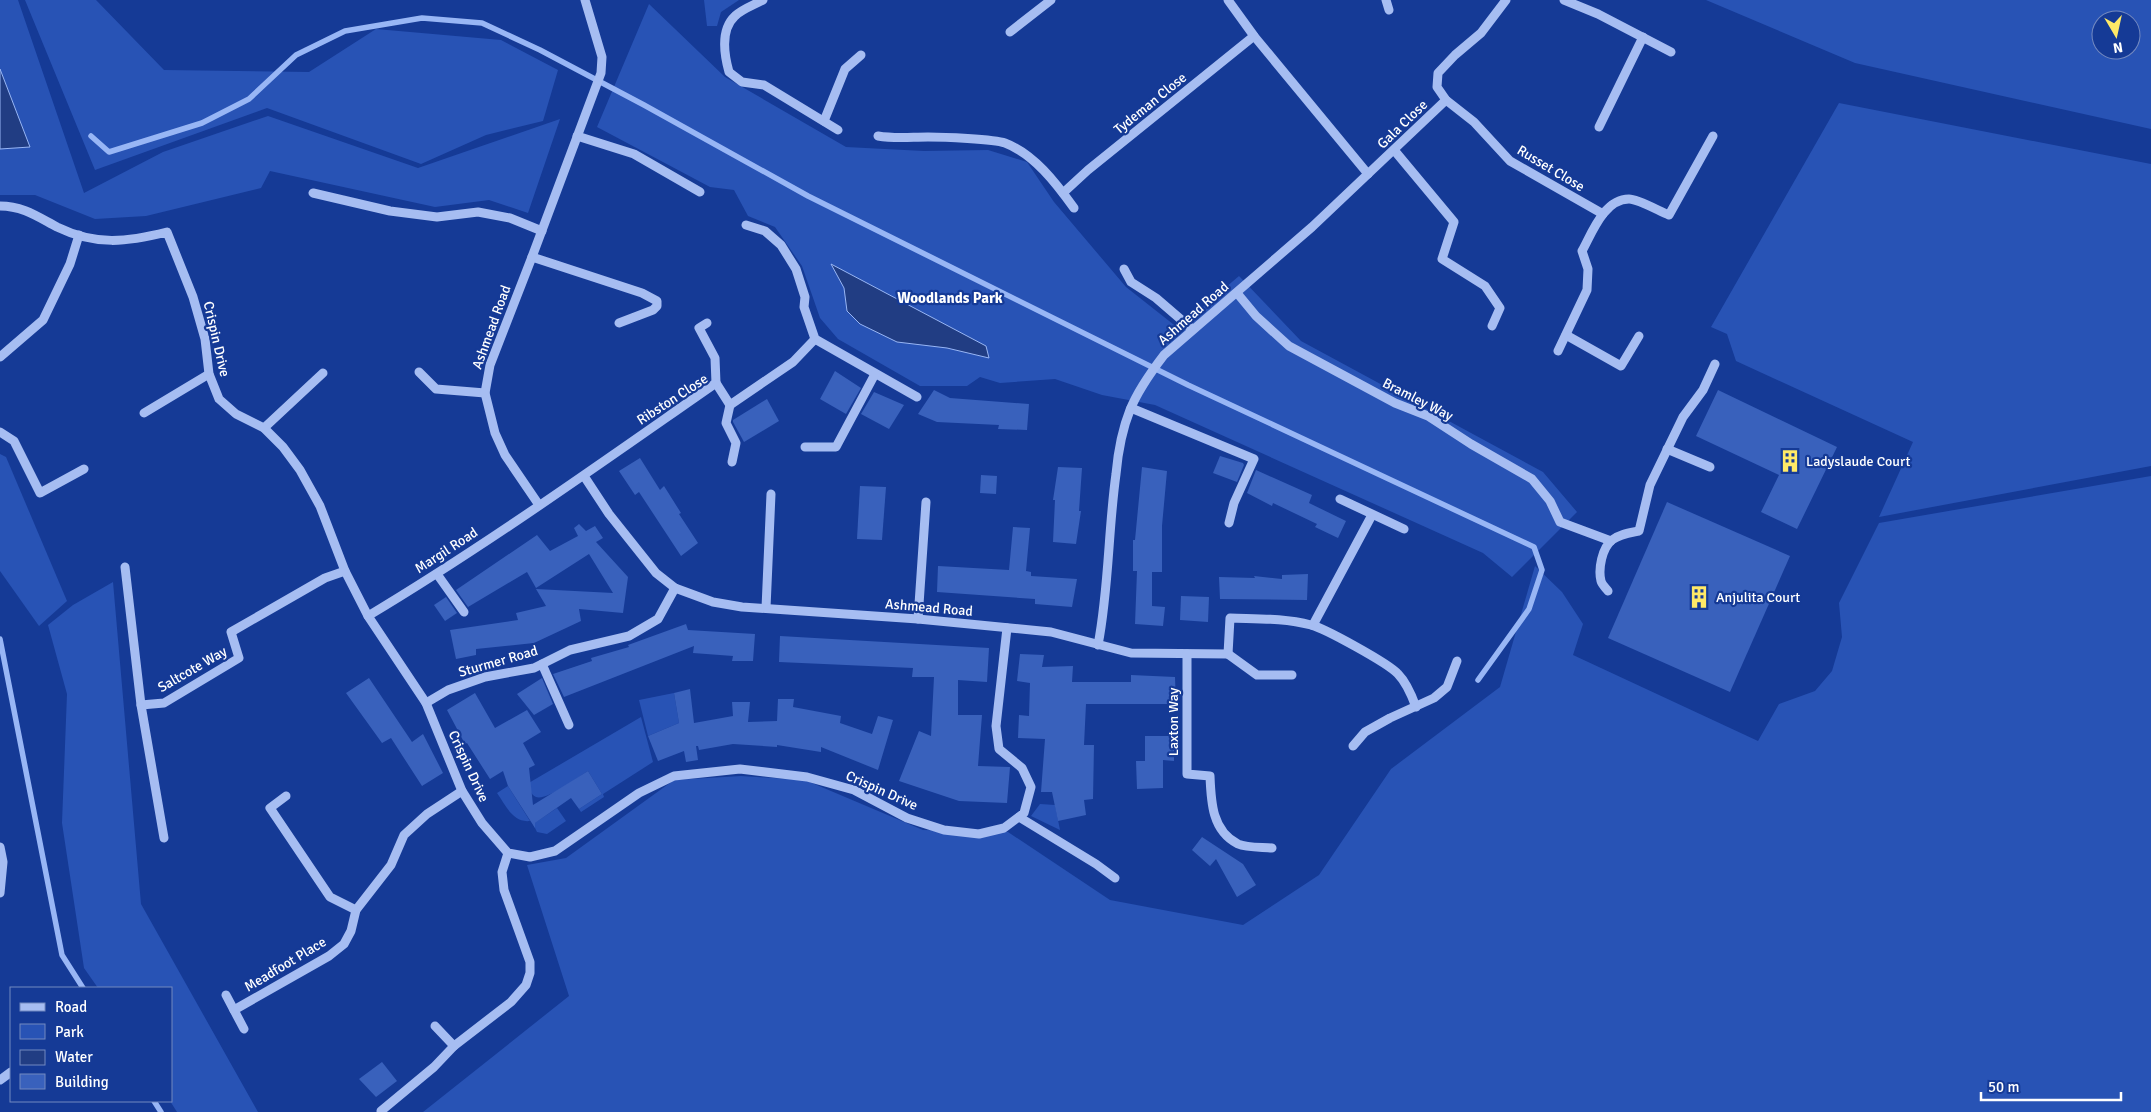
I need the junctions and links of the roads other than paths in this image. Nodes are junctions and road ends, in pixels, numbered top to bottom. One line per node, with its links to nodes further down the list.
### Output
1 (585, 0): 18 (street, Ashmead Road)
2 (763, 0): 15 (street)
3 (1051, 0): 9 (street)
4 (1228, 0): 10 (street)
5 (1386, 0): 8 (street)
6 (1506, 0): 14 (street, Gala Close)
7 (1564, 0): 11 (street)
8 (1389, 10)
9 (1010, 32)
10 (1254, 36): 22 (street); 25 (street, Tydeman Close)
11 (1643, 37): 12 (street); 16 (street)
12 (1671, 52)
13 (861, 55): 15 (street)
14 (1446, 100): 21 (street, Gala Close); 28 (street, Russet Close)
15 (824, 121): 17 (street)
16 (1599, 127)
17 (838, 130)
18 (577, 136): 23 (street); 30 (street, Ashmead Road)
19 (878, 136): 25 (street)
20 (1713, 136): 28 (street)
21 (1394, 150): 22 (street, Gala Close); 37 (street)
22 (1368, 174): 34 (street, Ashmead Road)
23 (700, 192)
24 (313, 193): 30 (street)
25 (1063, 193): 27 (street)
26 (0, 206): 31 (street, Crispin Drive)
27 (1074, 208)
28 (1603, 214): 39 (street)
29 (746, 225): 41 (street)
30 (542, 231): 32 (street, Ashmead Road)
31 (79, 235): 43 (street); 47 (street, Crispin Drive)
32 (532, 257): 36 (street); 50 (street, Ashmead Road)
33 (1124, 269): 38 (street)
34 (1237, 293): 38 (street, Ashmead Road); 70 (street, Bramley Way)
35 (708, 322): 49 (street)
36 (619, 323)
37 (1492, 326)
38 (1192, 329): 53 (street, Ashmead Road)
39 (1566, 335): 40 (street); 42 (street)
40 (1639, 336)
41 (815, 340): 48 (street); 52 (street)
42 (1558, 351)
43 (0, 357)
44 (1714, 364): 58 (street)
45 (418, 372): 50 (street)
46 (322, 373): 55 (street)
47 (209, 374): 54 (street); 55 (street, Crispin Drive)
48 (875, 374): 51 (street); 57 (street)
49 (716, 383): 52 (street, Ribston Close); 62 (street, Ribston Close)
50 (485, 393): 66 (street, Ashmead Road)
51 (916, 397)
52 (730, 404): 59 (street)
53 (1131, 408): 68 (street); 82 (street, Ashmead Road)
54 (144, 413)
55 (264, 428): 72 (street, Crispin Drive)
56 (0, 432): 61 (street)
57 (805, 447)
58 (1667, 449): 60 (street); 70 (street)
59 (732, 462)
60 (1710, 467)
61 (84, 469)
62 (584, 476): 66 (street); 74 (street, Ashmead Road)
63 (771, 494): 76 (street)
64 (1340, 499): 67 (street)
65 (926, 502): 79 (street)
66 (539, 505): 73 (street, Margil Road)
67 (1372, 515): 69 (street); 80 (street)
68 (1229, 523)
69 (1404, 529)
70 (1611, 541): 75 (street)
71 (125, 567): 89 (street, Saltcote Way)
72 (345, 571): 78 (street, Crispin Drive); 89 (street, Saltcote Way)
73 (437, 574): 77 (street); 78 (street, Margil Road)
74 (675, 588): 76 (street, Ashmead Road); 86 (street, Sturmer Road)
75 (1608, 591)
76 (766, 608): 79 (street, Ashmead Road)
77 (464, 612)
78 (368, 616): 88 (street, Crispin Drive)
79 (918, 619): 81 (street, Ashmead Road)
80 (1313, 625): 84 (street); 90 (street)
81 (1006, 628): 82 (street, Ashmead Road); 95 (street)
82 (1098, 645): 83 (street)
83 (1187, 654): 84 (street); 98 (street, Laxton Way)
84 (1228, 654): 87 (street)
85 (1457, 661): 90 (street)
86 (542, 664): 88 (street, Sturmer Road); 91 (street)
87 (1292, 675)
88 (426, 704): 93 (street, Crispin Drive)
89 (141, 705): 96 (street)
90 (1416, 707): 92 (street)
91 (570, 725)
92 (1353, 746)
93 (462, 791): 99 (street, Crispin Drive); 102 (street, Meadfoot Place)
94 (286, 796): 102 (street)
95 (1019, 817): 99 (street, Crispin Drive); 100 (street)
96 (164, 838)
97 (0, 846): 101 (street)
98 (1272, 848)
99 (508, 853): 107 (street)
100 (1115, 878)
101 (0, 894)
102 (356, 910): 104 (street, Meadfoot Place)
103 (226, 995): 104 (street, Meadfoot Place)
104 (234, 1010): 106 (street, Meadfoot Place)
105 (435, 1026): 107 (street)
106 (244, 1029)
107 (454, 1046): 108 (street)
108 (381, 1111)

